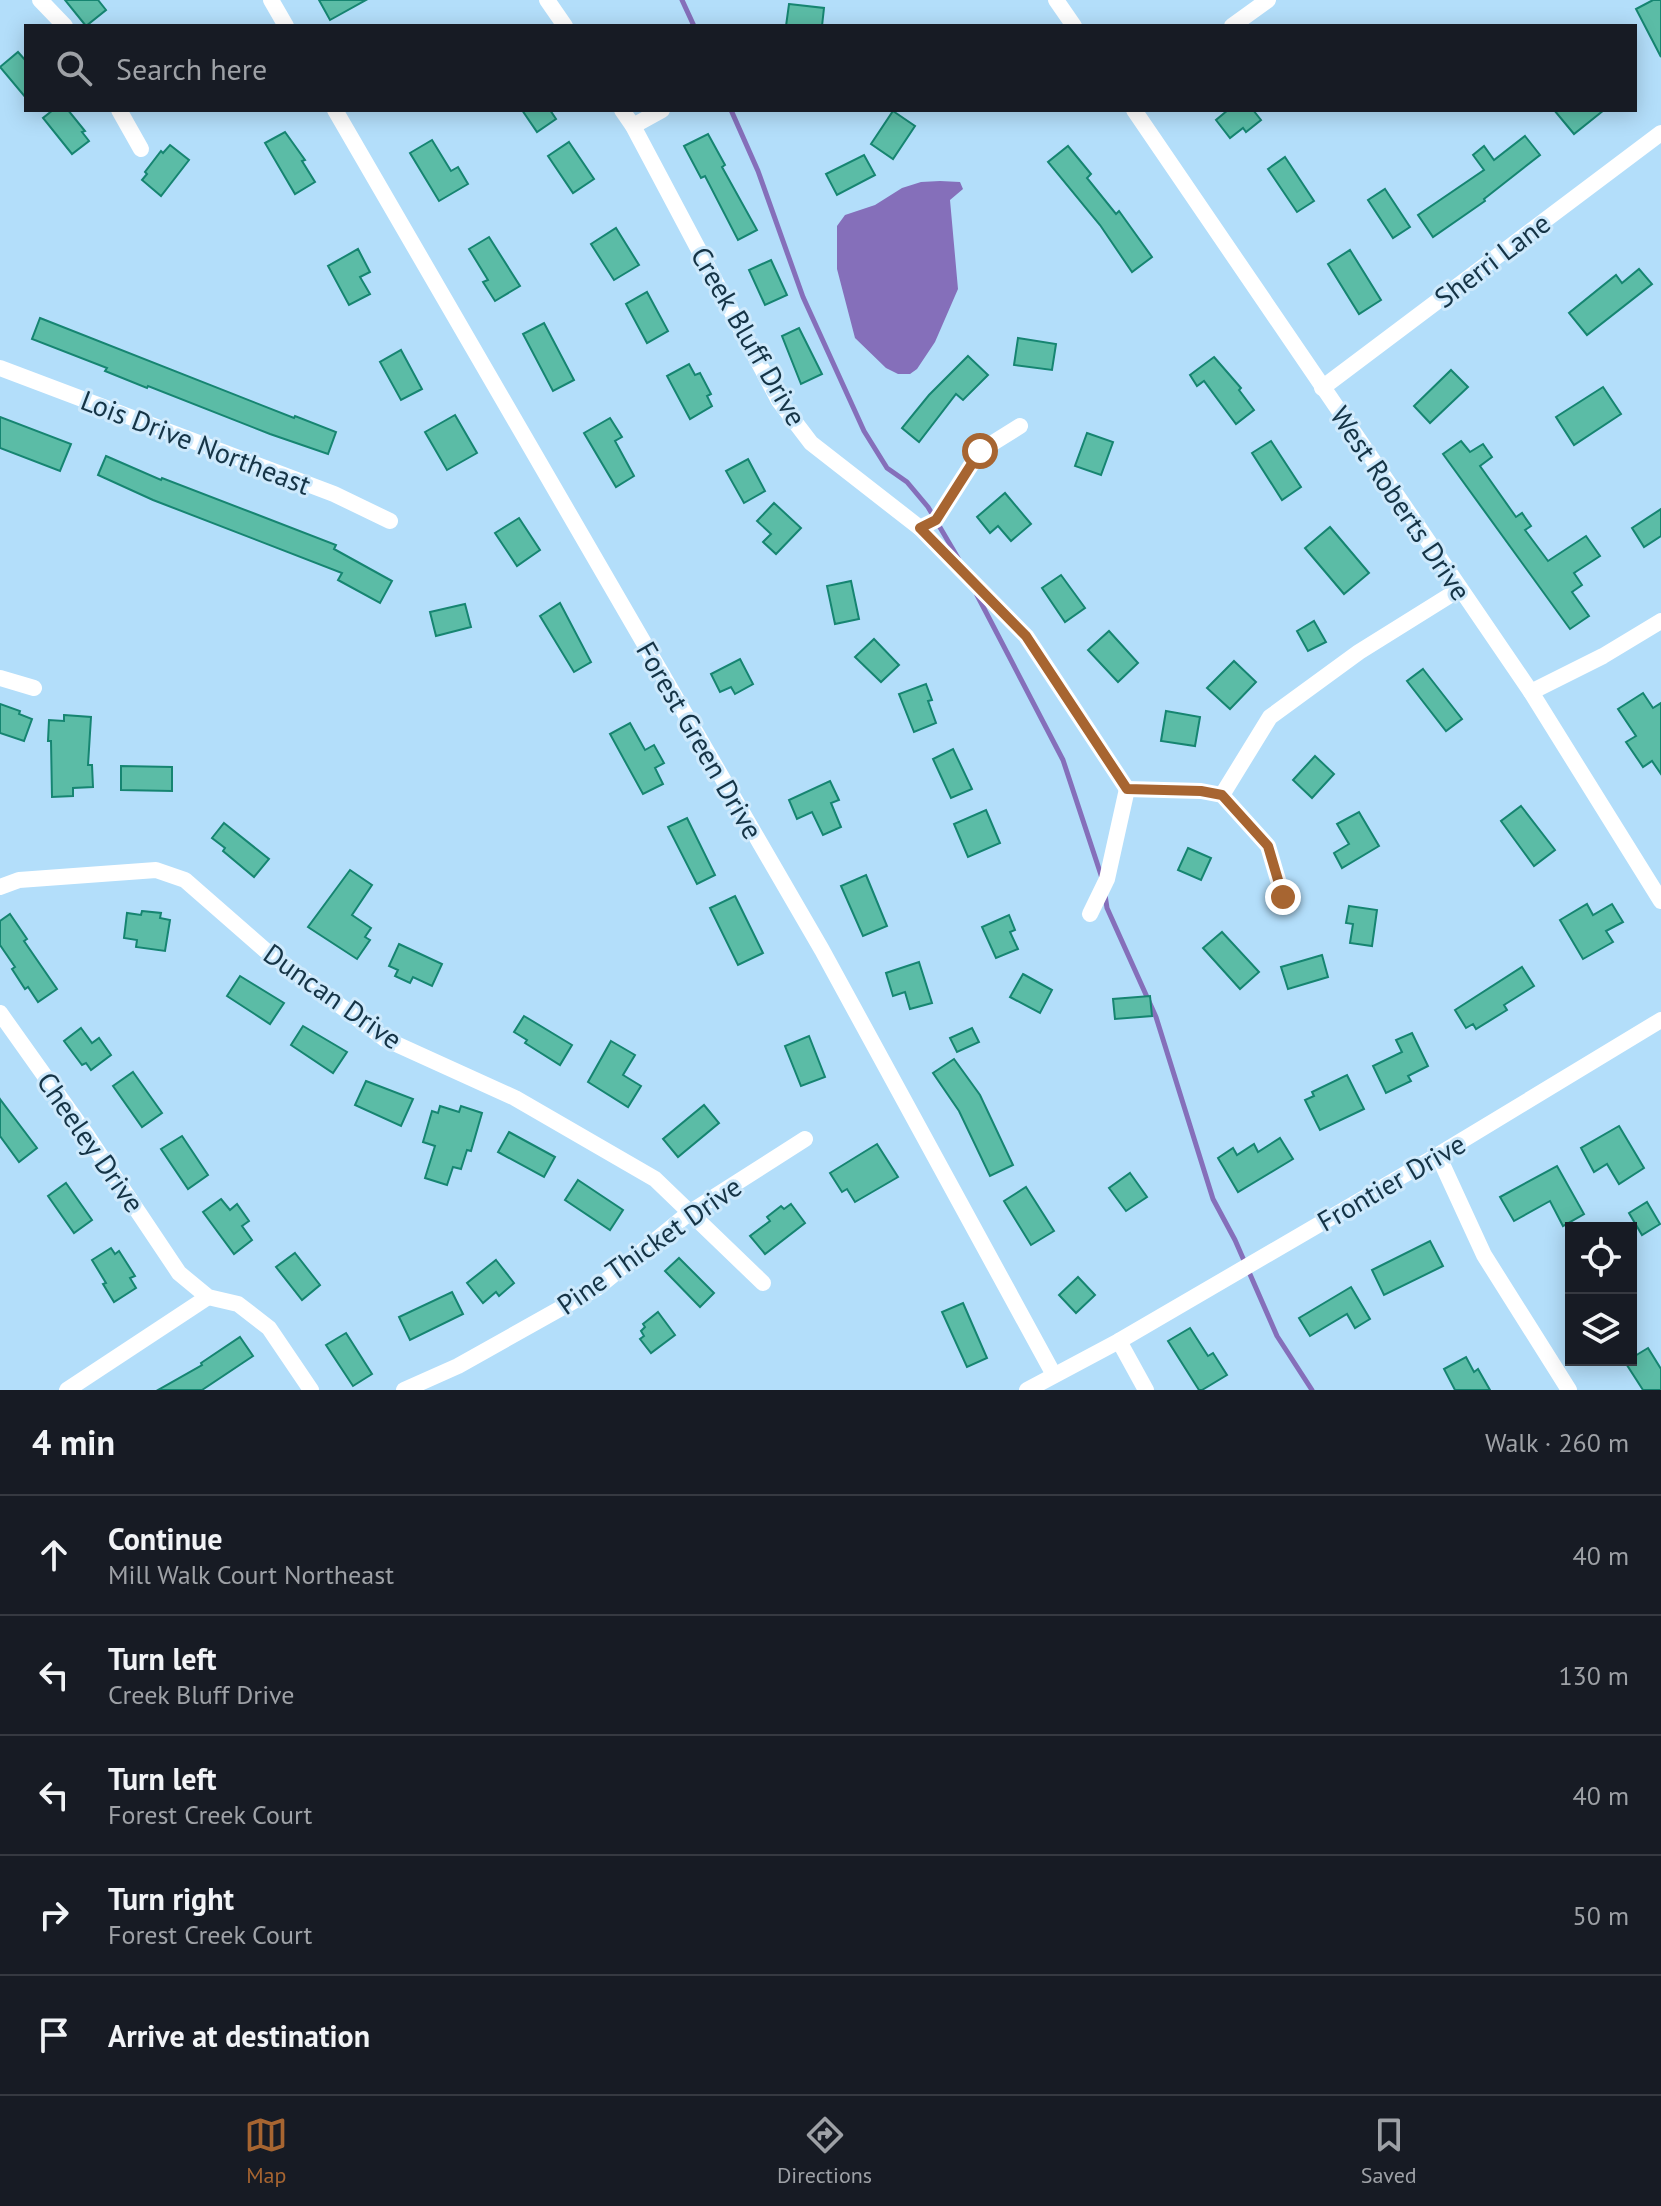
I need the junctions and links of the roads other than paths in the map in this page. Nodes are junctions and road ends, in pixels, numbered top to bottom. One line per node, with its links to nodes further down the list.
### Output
1 (40, 0): 6 (street)
2 (271, 0): 7 (street)
3 (547, 0): 8 (street)
4 (1056, 0): 9 (street)
5 (1268, 0): 10 (street)
6 (63, 24)
7 (285, 24)
8 (564, 24)
9 (1073, 24)
10 (1235, 24)
11 (120, 112): 18 (street)
12 (336, 112): 43 (street, Forest Green Drive)
13 (623, 112): 16 (street, Creek Bluff Drive)
14 (658, 112): 16 (street)
15 (1135, 112): 20 (street, West Roberts Drive)
16 (633, 126): 23 (street, Creek Bluff Drive)
17 (1661, 133): 20 (street, Sherri Lane)
18 (141, 149)
19 (0, 368): 22 (street, Lois Drive Northeast)
20 (1322, 388): 24 (street, West Roberts Drive)
21 (1020, 426): 23 (street)
22 (390, 521)
23 (920, 528): 29 (street, Creek Bluff Drive)
24 (1460, 589): 28 (street, West Roberts Drive); 30 (street)
25 (1661, 621): 28 (street)
26 (0, 678): 27 (street)
27 (34, 688)
28 (1531, 692): 33 (street, West Roberts Drive)
29 (1127, 789): 30 (street); 34 (street)
30 (1222, 795): 32 (street)
31 (0, 887): 39 (street, Duncan Drive)
32 (1283, 897)
33 (1661, 901)
34 (1090, 914)
35 (0, 1013): 41 (street, Cheeley Drive)
36 (1661, 1020): 38 (street, Frontier Drive)
37 (805, 1139): 39 (street, Pine Thicket Drive)
38 (1438, 1155): 42 (street, Frontier Drive); 49 (street)
39 (689, 1213): 40 (street, Duncan Drive); 46 (street, Pine Thicket Drive)
40 (763, 1283)
41 (208, 1297): 44 (street); 45 (street)
42 (1119, 1341): 43 (street, Frontier Drive); 48 (street)
43 (1054, 1375): 47 (street)
44 (67, 1390)
45 (311, 1390)
46 (404, 1390)
47 (1027, 1390)
48 (1146, 1390)
49 (1569, 1390)

